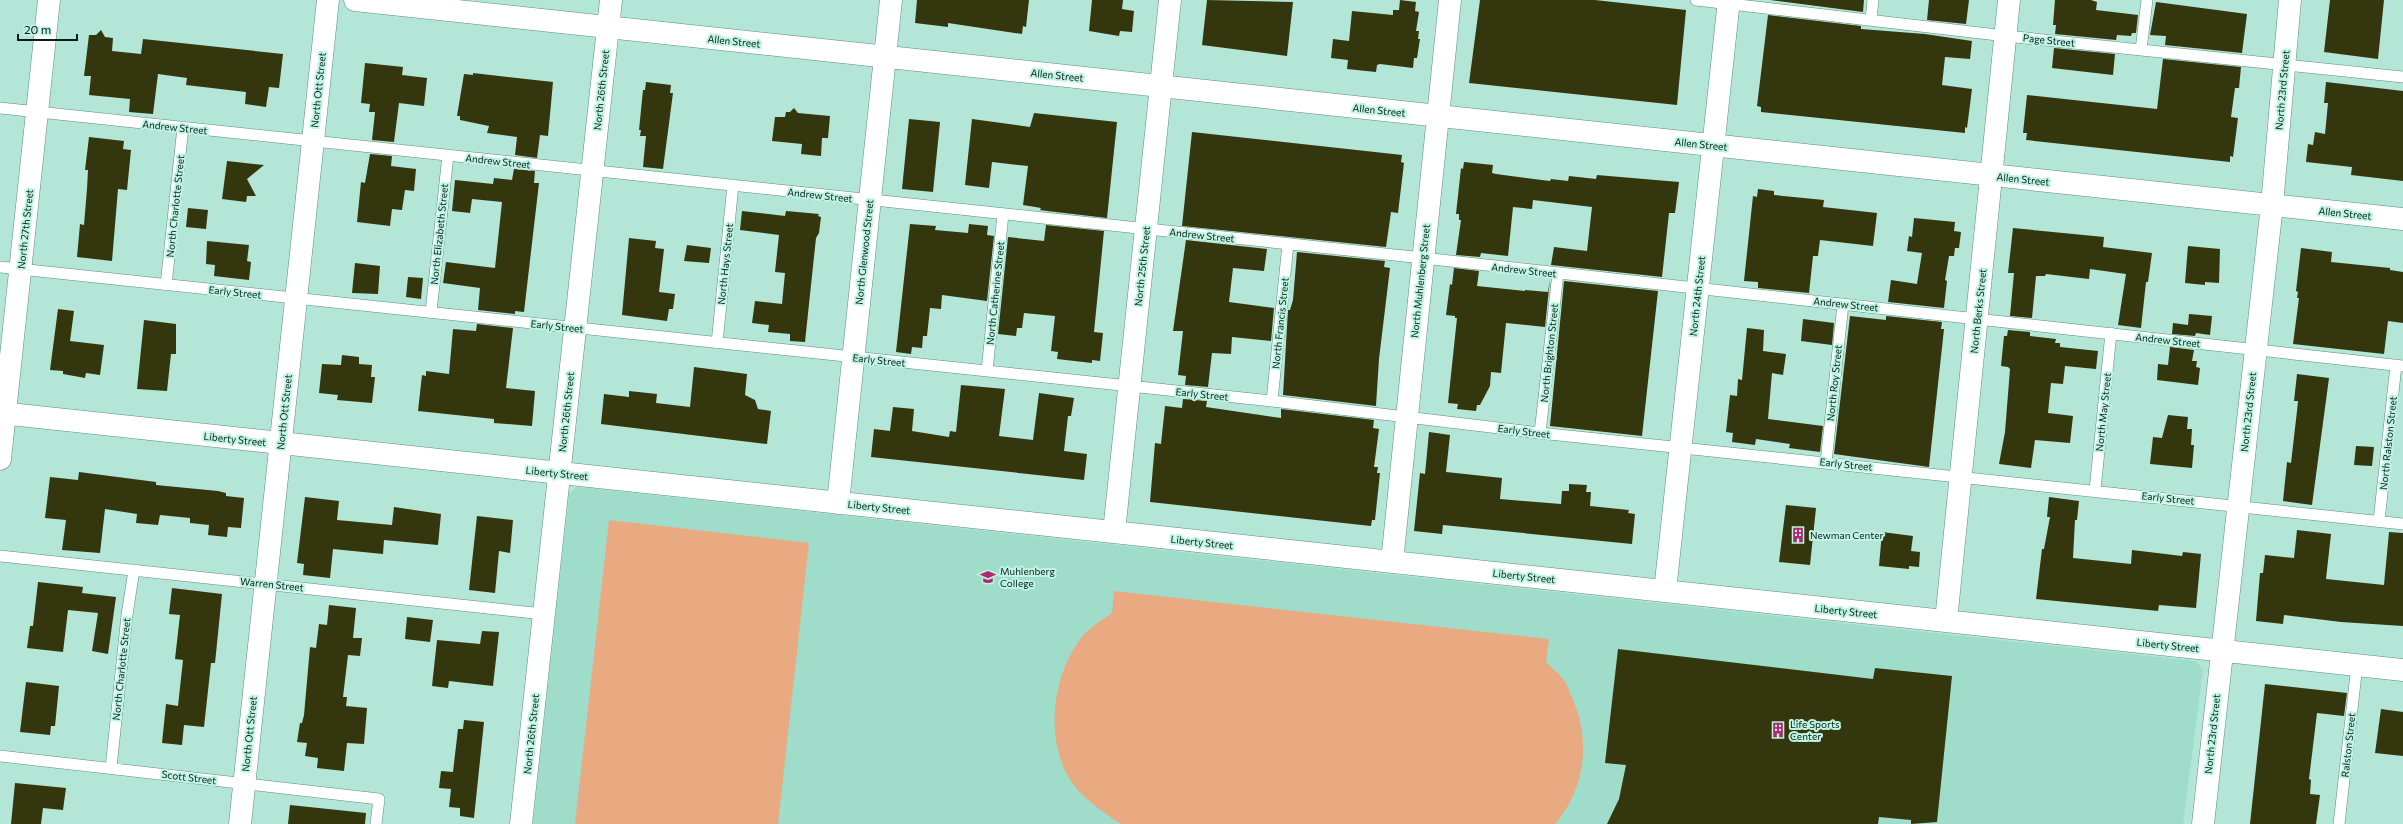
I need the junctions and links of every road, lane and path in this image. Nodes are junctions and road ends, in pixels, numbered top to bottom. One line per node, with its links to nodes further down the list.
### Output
1 (49, 0): 23 (street, North 27th Street)
2 (328, 0): 26 (street, North Ott Street)
3 (355, 0): 15 (street, Allen Street)
4 (610, 0): 15 (street, North 26th Street)
5 (891, 0): 18 (street, North Glenwood Street)
6 (1170, 0): 21 (street, North 25th Street)
7 (1450, 0): 24 (street, North Muhlenberg Street)
8 (1696, 0): 13 (lane, Page Street)
9 (1872, 0): 14 (lane)
10 (2009, 0): 16 (street, North Berks Street)
11 (2147, 0): 17 (lane)
12 (2290, 0): 19 (street, North 23rd Street)
13 (1729, 2): 14 (lane, Page Street); 27 (street, North 24th Street)
14 (1871, 20): 16 (lane, Page Street)
15 (608, 27): 18 (street, Allen Street); 29 (street, North 26th Street)
16 (2006, 36): 17 (lane, Page Street); 30 (street, North Berks Street)
17 (2141, 50): 19 (lane, Page Street)
18 (885, 57): 21 (street, Allen Street); 32 (street, North Glenwood Street)
19 (2284, 64): 20 (lane, Page Street); 33 (street, North 23rd Street)
20 (2403, 77)
21 (1161, 86): 24 (street, Allen Street); 36 (street, North 25th Street)
22 (0, 108): 23 (lane, Andrew Street)
23 (37, 112): 25 (lane, Andrew Street); 39 (street, North 27th Street)
24 (1437, 116): 27 (street, Allen Street); 38 (street, North Muhlenberg Street)
25 (183, 127): 26 (lane, Andrew Street); 41 (lane, North Charlotte Street)
26 (313, 141): 28 (lane, Andrew Street); 43 (street, North Ott Street)
27 (1713, 146): 30 (street, Allen Street); 42 (street, North 24th Street)
28 (448, 155): 29 (lane, Andrew Street); 45 (lane, North Elizabeth Street)
29 (592, 171): 31 (lane, Andrew Street); 47 (street, North 26th Street)
30 (1992, 175): 33 (street, Allen Street); 46 (street, North Berks Street)
31 (733, 186): 32 (lane, Andrew Street); 49 (lane, North Hays Street)
32 (870, 200): 34 (lane, Andrew Street); 51 (street, North Glenwood Street)
33 (2272, 205): 35 (street, Allen Street); 50 (street, North 23rd Street)
34 (1003, 214): 36 (lane, Andrew Street); 53 (lane, North Catherine Street)
35 (2403, 219)
36 (1146, 229): 37 (lane, Andrew Street); 54 (street, North 25th Street)
37 (1288, 244): 38 (lane, Andrew Street); 55 (lane, North Francis Street)
38 (1423, 258): 40 (lane, Andrew Street); 57 (street, North Muhlenberg Street)
39 (10, 268): 41 (lane, Early Street); 56 (street, North 27th Street)
40 (1558, 273): 42 (lane, Andrew Street); 58 (lane, North Brighton Street)
41 (166, 284): 43 (lane, Early Street)
42 (1698, 288): 44 (lane, Andrew Street); 60 (street, North 24th Street)
43 (296, 298): 45 (lane, Early Street); 59 (street, North Ott Street)
44 (1843, 304): 46 (lane, Andrew Street); 62 (lane, North Roy Street)
45 (431, 312): 47 (lane, Early Street)
46 (1977, 319): 48 (lane, Andrew Street); 64 (street, North Berks Street)
47 (575, 328): 49 (lane, Early Street); 63 (street, North 26th Street)
48 (2111, 333): 50 (lane, Andrew Street); 65 (lane, North May Street)
49 (717, 343): 51 (lane, Early Street)
50 (2255, 349): 52 (lane, Andrew Street); 67 (street, North 23rd Street)
51 (853, 357): 53 (lane, Early Street); 66 (street, North Glenwood Street)
52 (2400, 366): 68 (lane, North Ralston Street)
53 (987, 371): 54 (lane, Early Street)
54 (1129, 386): 55 (lane, Early Street); 70 (street, North 25th Street)
55 (1272, 401): 57 (lane, Early Street)
56 (2, 414): 59 (street, Liberty Street); 61 (street, North 27th Street)
57 (1406, 416): 58 (lane, Early Street); 72 (street, North Muhlenberg Street)
58 (1540, 433): 60 (lane, Early Street)
59 (281, 444): 63 (street, Liberty Street); 74 (street, North Ott Street)
60 (1680, 448): 62 (lane, Early Street); 75 (street, North 24th Street)
61 (0, 459)
62 (1826, 462): 64 (lane, Early Street)
63 (559, 473): 66 (street, Liberty Street); 76 (street, North 26th Street)
64 (1960, 476): 65 (lane, Early Street); 77 (street, North Berks Street)
65 (2095, 490): 67 (lane, Early Street)
66 (838, 503): 70 (street, Liberty Street)
67 (2238, 505): 68 (lane, Early Street); 78 (street, North 23rd Street)
68 (2379, 521): 69 (lane, Early Street)
69 (2403, 524)
70 (1114, 532): 72 (street, Liberty Street)
71 (0, 556): 73 (lane, Warren Street)
72 (1392, 562): 75 (street, Liberty Street)
73 (134, 570): 74 (lane, Warren Street); 82 (lane, North Charlotte Street)
74 (266, 584): 76 (lane, Warren Street); 83 (street, North Ott Street)
75 (1665, 591): 77 (street, Liberty Street)
76 (544, 614): 86 (street, North 26th Street)
77 (1946, 621): 78 (street, Liberty Street)
78 (2221, 651): 79 (street, Liberty Street); 87 (street, North 23rd Street)
79 (2357, 665): 80 (street, Liberty Street); 88 (lane, Ralston Street)
80 (2403, 670)
81 (0, 756): 82 (lane, Scott Street)
82 (111, 768): 83 (lane, Scott Street)
83 (244, 784): 84 (street, North Ott Street); 85 (lane, Scott Street)
84 (240, 824)
85 (376, 824)
86 (521, 824)
87 (2203, 824)
88 (2339, 824)

